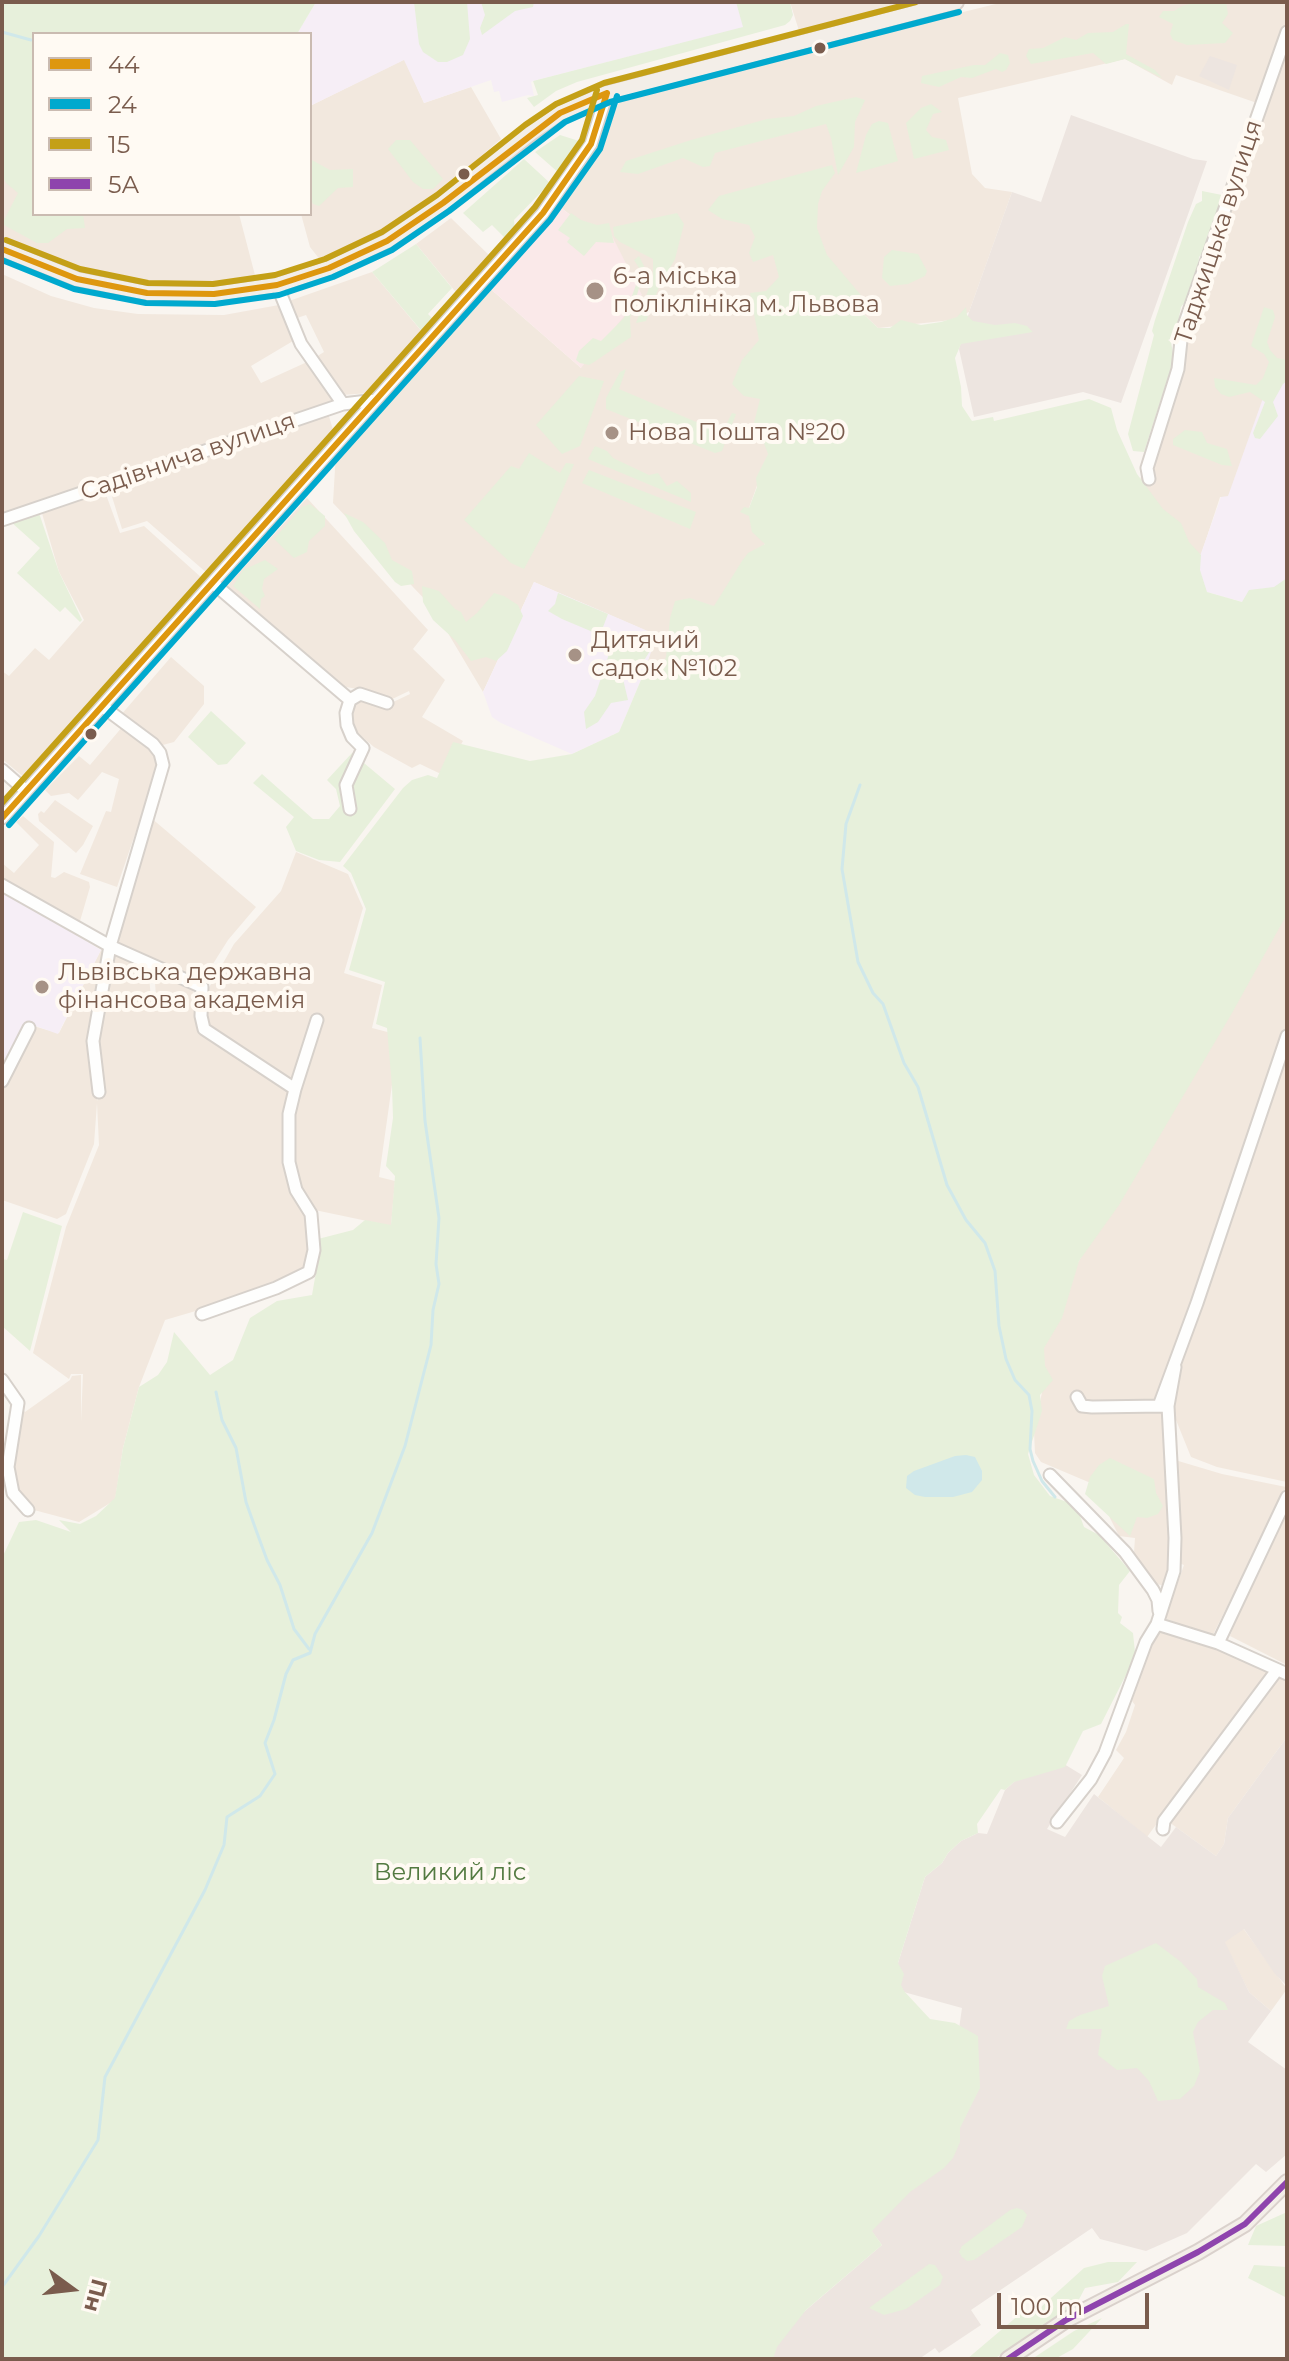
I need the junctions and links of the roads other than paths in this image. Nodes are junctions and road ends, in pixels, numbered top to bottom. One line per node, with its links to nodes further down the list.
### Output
1 (956, 2): 3 (main road)
2 (1287, 32): 8 (street, Таджицька вулиця)
3 (607, 93): 5 (main road); 6 (street)
4 (2, 249): 5 (main road)
5 (277, 285): 7 (street)
6 (376, 400): 7 (street, Садівнича вулиця); 10 (street)
7 (343, 404): 9 (street, Садівнича вулиця)
8 (1149, 479)
9 (2, 520)
10 (213, 583): 11 (street); 13 (street)
11 (350, 700): 12 (street); 16 (street)
12 (387, 703)
13 (102, 706): 15 (street); 19 (street)
14 (2, 770): 15 (street)
15 (26, 791): 17 (street)
16 (350, 809)
17 (2, 818)
18 (2, 885): 19 (street)
19 (110, 946): 24 (street); 25 (street)
20 (317, 1020): 24 (street)
21 (29, 1028): 23 (street)
22 (1287, 1036): 29 (street)
23 (2, 1081)
24 (295, 1089): 26 (street)
25 (99, 1092)
26 (202, 1314)
27 (2, 1380): 32 (street)
28 (1077, 1397): 29 (street)
29 (1164, 1406): 33 (street)
30 (1050, 1475): 33 (street)
31 (1287, 1497): 34 (street)
32 (28, 1510)
33 (1157, 1624): 34 (street); 36 (street)
34 (1218, 1643): 35 (street)
35 (1282, 1672): 37 (street)
36 (1057, 1822)
37 (1163, 1829)
38 (1287, 2182): 39 (main road)
39 (1008, 2359)

